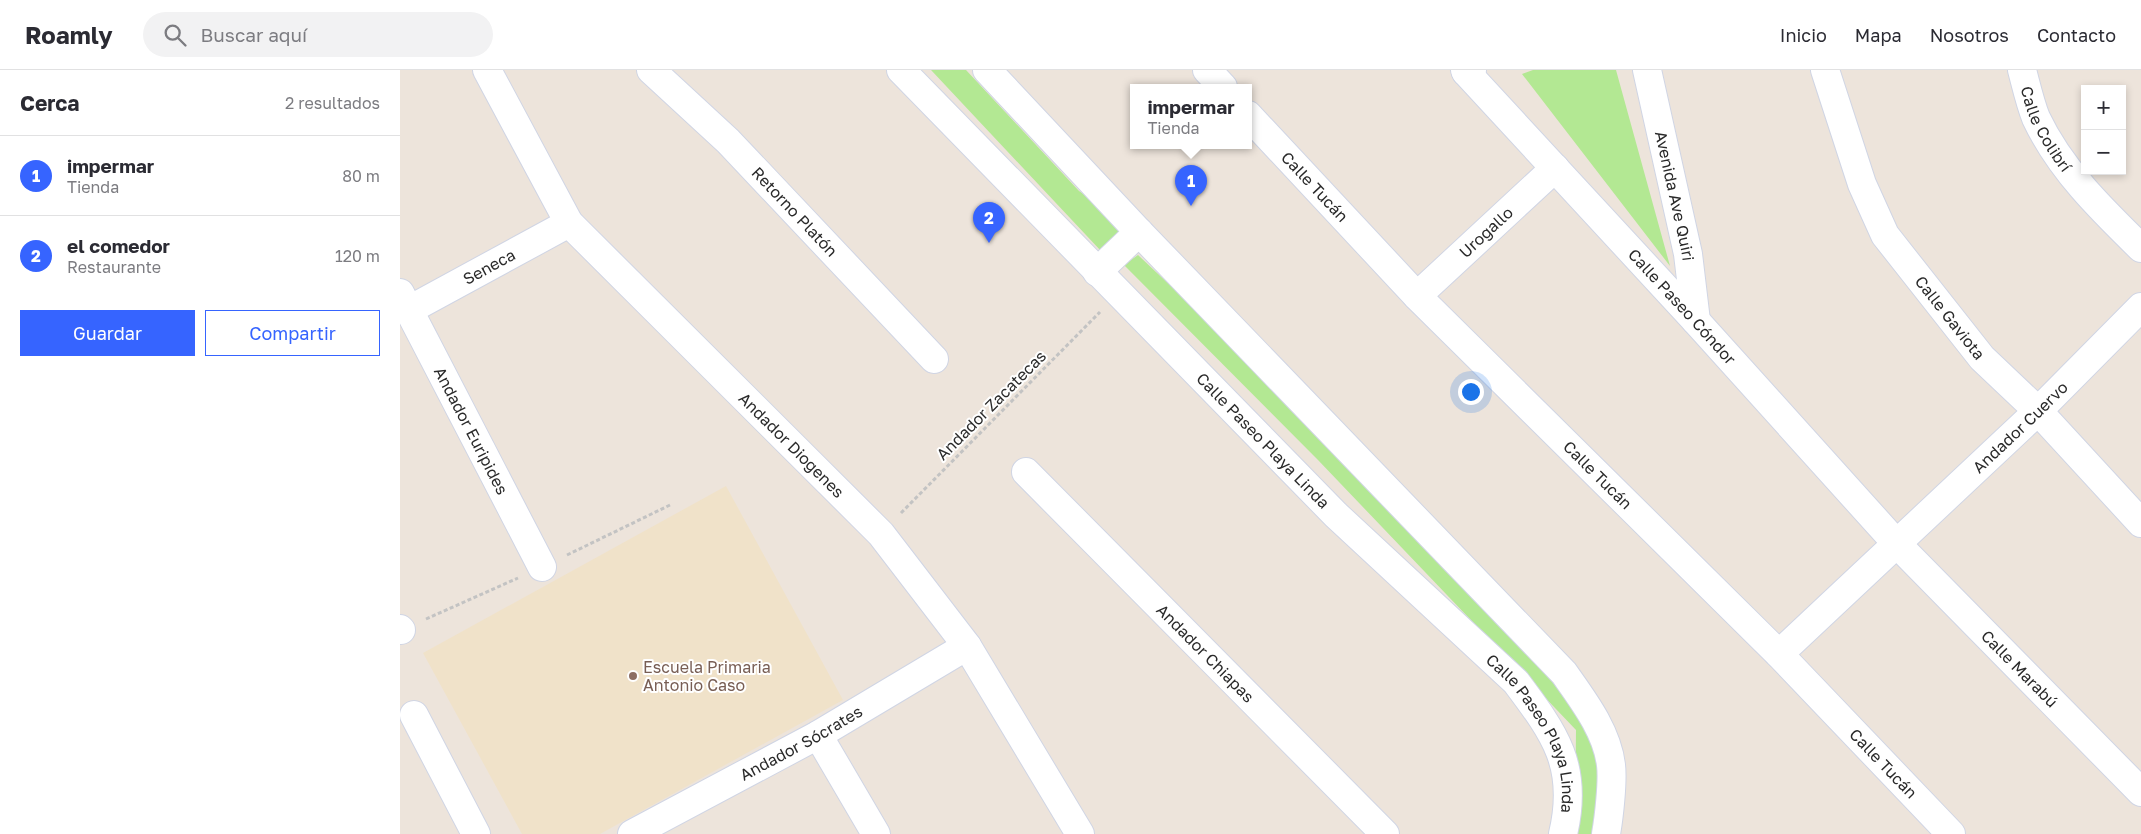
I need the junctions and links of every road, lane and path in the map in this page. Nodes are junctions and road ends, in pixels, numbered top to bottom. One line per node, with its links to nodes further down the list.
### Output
1 (487, 70): 13 (street, Andador Diogenes)
2 (651, 70): 22 (street, Retorno Platón)
3 (901, 70): 16 (street, Calle Paseo Playa Linda)
4 (987, 70): 14 (street)
5 (1207, 70): 10 (street)
6 (1647, 70): 21 (street, Avenida Ave Quiri)
7 (1825, 70): 23 (street, Calle Gaviota)
8 (2022, 70): 15 (street, Calle Colibrí)
9 (1468, 71): 12 (street, Calle Paseo Cóndor)
10 (1220, 84)
11 (1252, 118): 18 (street, Calle Tucán)
12 (1555, 168): 18 (street, Urogallo); 21 (street, Calle Paseo Cóndor)
13 (569, 223): 19 (street, Seneca); 26 (street, Andador Diogenes)
14 (1139, 232): 16 (street); 41 (street)
15 (2141, 248)
16 (1096, 272): 17 (street, Calle Paseo Playa Linda)
17 (1118, 294): 26 (path, Andador Zacatecas); 40 (street, Calle Paseo Playa Linda)
18 (1417, 296): 30 (street, Calle Tucán)
19 (404, 302): 28 (street, Andador Euripides)
20 (2141, 307): 23 (street, Andador Cuervo)
21 (1696, 321): 27 (street, Calle Paseo Cóndor)
22 (934, 359)
23 (2038, 411): 25 (street, Calle Gaviota); 27 (street, Andador Cuervo)
24 (1026, 472): 39 (street, Andador Chiapas)
25 (2141, 523)
26 (881, 534): 29 (street, Andador Diogenes)
27 (1897, 544): 30 (street, Andador Cuervo); 33 (street, Calle Marabú)
28 (542, 567)
29 (967, 646): 32 (street, Andador Sócrates); 38 (street, Andador Diogenes)
30 (1779, 654): 42 (street, Calle Tucán)
31 (414, 715): 35 (street)
32 (818, 735): 34 (street, Andador Sócrates); 37 (street)
33 (2141, 792)
34 (660, 827): 36 (street, Andador Sócrates)
35 (476, 834)
36 (632, 834)
37 (876, 834)
38 (1080, 834)
39 (1385, 834)
40 (1563, 834)
41 (1606, 834)
42 (1951, 834)

